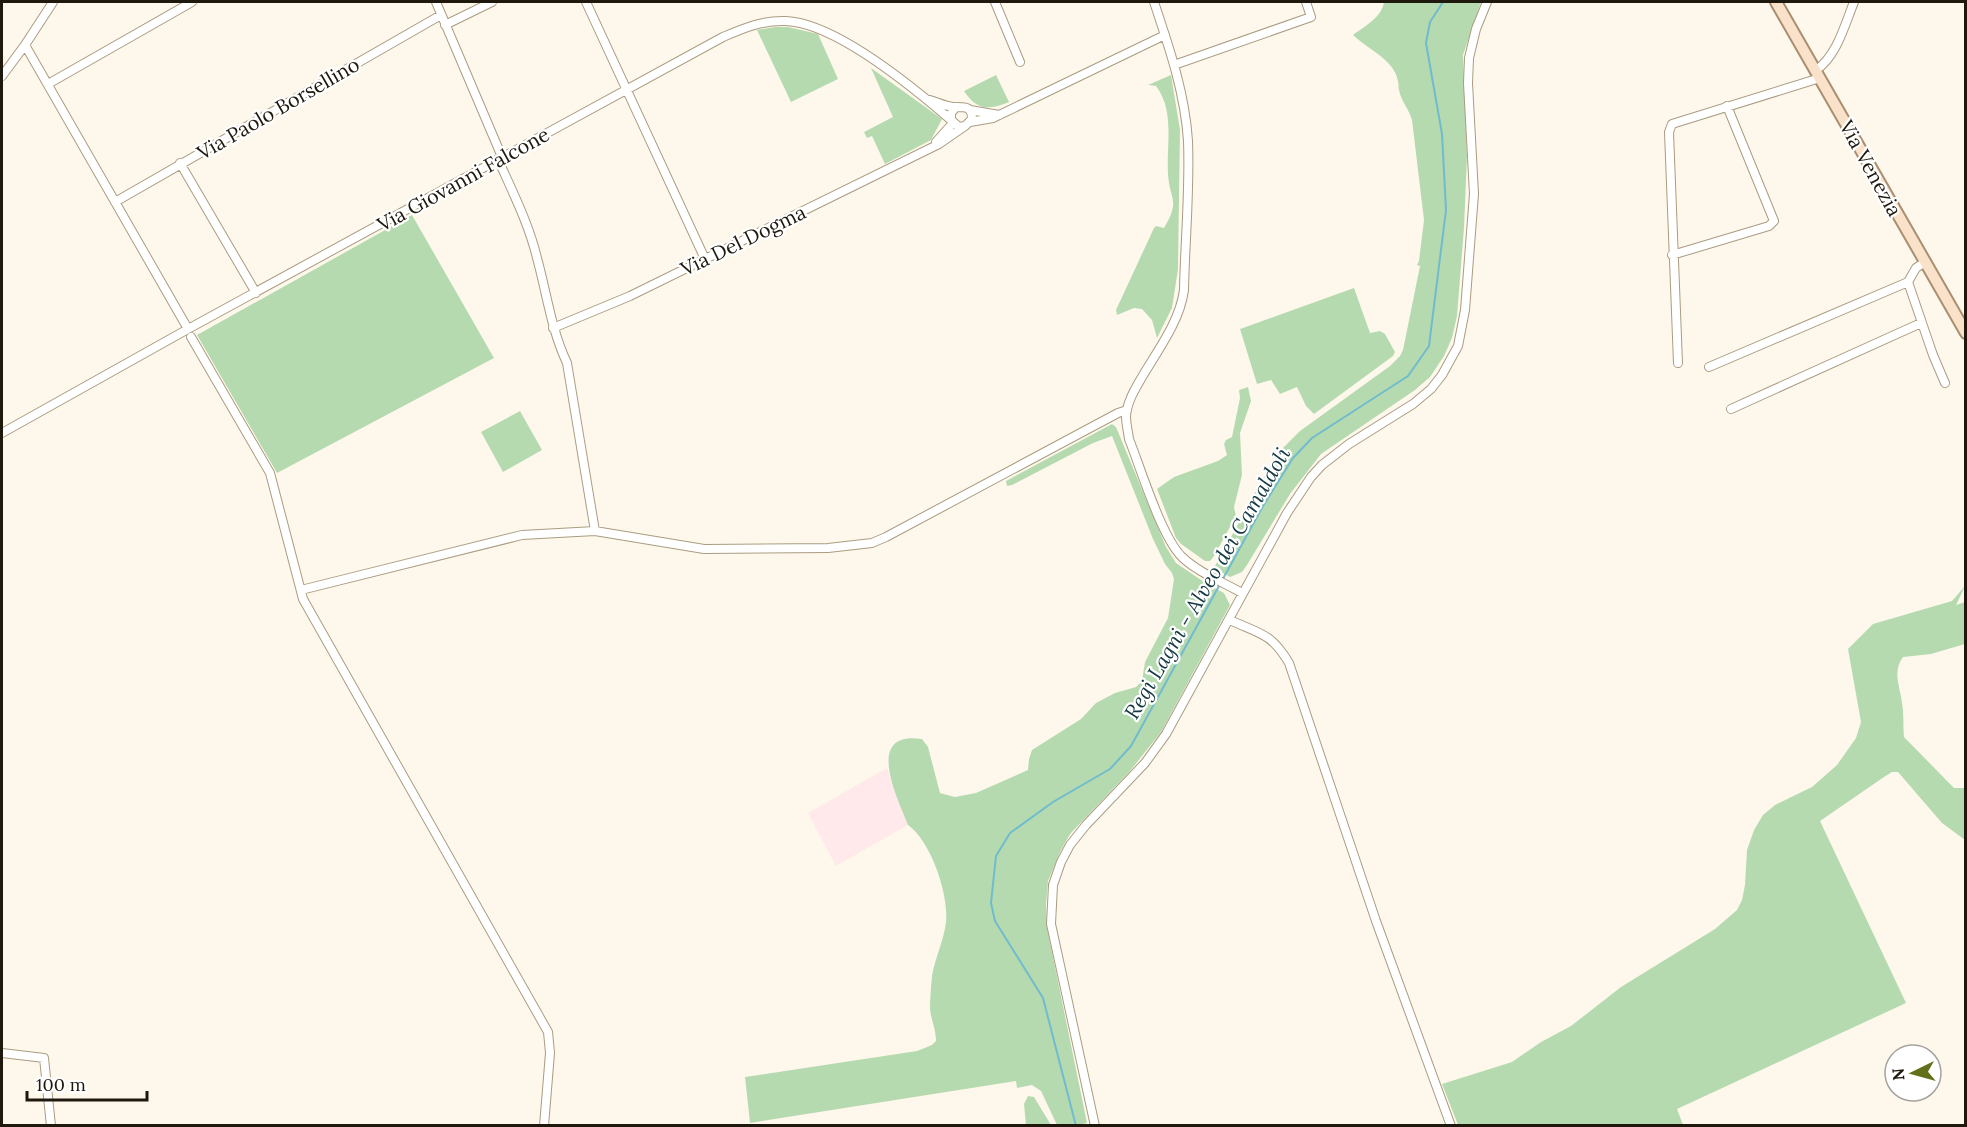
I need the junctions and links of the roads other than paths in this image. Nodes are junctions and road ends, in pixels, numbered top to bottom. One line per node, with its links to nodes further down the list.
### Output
1 (53, 2): 15 (street)
2 (192, 2): 20 (street)
3 (436, 2): 12 (street)
4 (492, 2): 13 (street)
5 (995, 2): 16 (street)
6 (1154, 2): 14 (street)
7 (1306, 2): 17 (street)
8 (1487, 2): 50 (street)
9 (1776, 2): 18 (main road, Via Venezia)
10 (1854, 2): 18 (street)
11 (590, 3): 21 (street)
12 (441, 15): 13 (street); 31 (street, Via Paolo Borsellino)
13 (445, 25): 30 (street)
14 (1165, 35): 17 (street); 26 (street)
15 (25, 45): 19 (street); 20 (street)
16 (1020, 62)
17 (1174, 65): 46 (street)
18 (1818, 74): 23 (street); 35 (main road, Via Venezia)
19 (2, 76)
20 (48, 84): 32 (street)
21 (626, 91): 22 (street, Via Giovanni Falcone); 30 (street, Via Giovanni Falcone); 34 (street)
22 (928, 100): 24 (street, Via Giovanni Falcone); 27 (street, Via Giovanni Falcone)
23 (1726, 106): 33 (street); 33 (street)
24 (956, 107): 25 (street); 27 (street)
25 (970, 110): 26 (street); 28 (street)
26 (999, 115): 28 (street)
27 (952, 122): 28 (street); 29 (street)
28 (968, 124): 29 (street, Via Del Dogma)
29 (931, 147): 34 (street, Via Del Dogma)
30 (500, 158): 37 (street, Via Giovanni Falcone); 39 (street)
31 (180, 163): 32 (street, Via Paolo Borsellino); 37 (street)
32 (115, 202): 40 (street)
33 (1672, 255): 42 (street)
34 (705, 259): 39 (street, Via Del Dogma)
35 (1925, 262): 36 (street); 41 (main road, Via Venezia)
36 (1908, 282): 38 (street); 43 (street)
37 (256, 293): 40 (street, Via Giovanni Falcone)
38 (1922, 323): 44 (street); 45 (street)
39 (553, 328): 48 (street)
40 (190, 333): 47 (street, Via Giovanni Falcone); 49 (street)
41 (1965, 333)
42 (1678, 363)
43 (1709, 367)
44 (1945, 382)
45 (1731, 409)
46 (1127, 410): 48 (street); 50 (street)
47 (2, 433)
48 (595, 531): 49 (street)
49 (301, 590): 54 (street)
50 (1242, 593): 51 (street)
51 (1230, 620): 55 (street); 56 (street)
52 (2, 1053): 53 (street)
53 (51, 1125)
54 (544, 1125)
55 (1095, 1125)
56 (1451, 1125)

